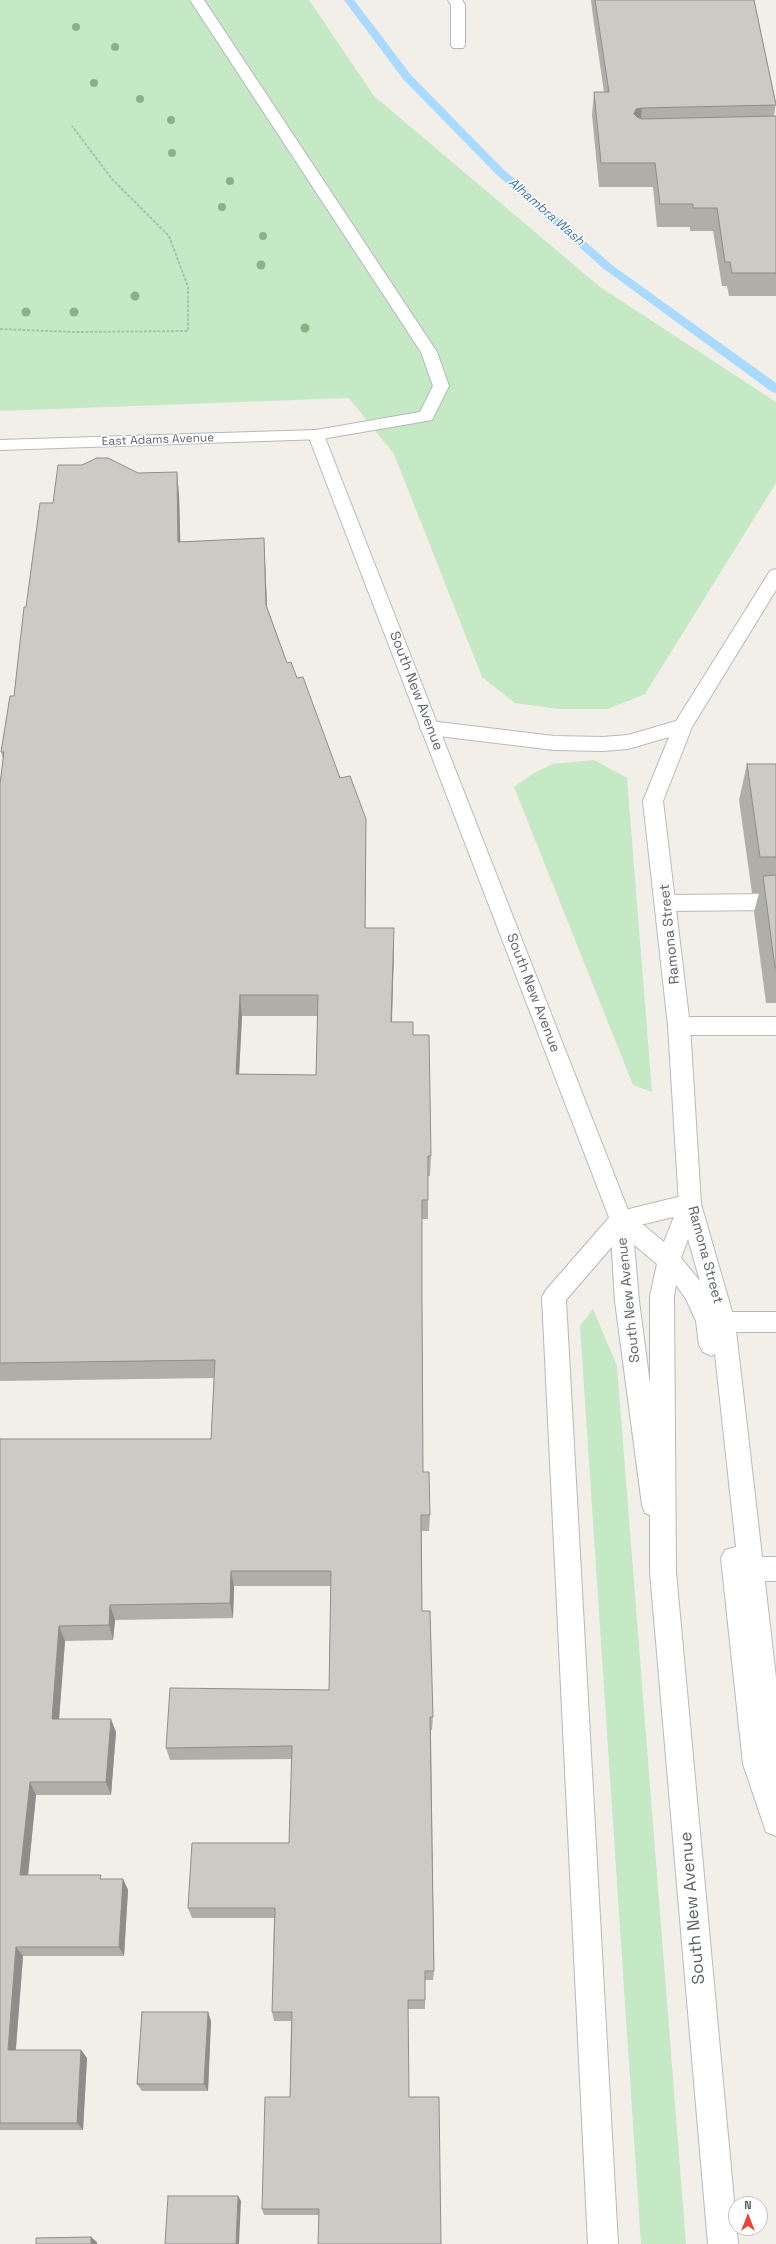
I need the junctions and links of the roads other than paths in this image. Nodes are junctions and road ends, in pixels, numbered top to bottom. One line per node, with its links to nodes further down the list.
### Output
1 (198, 0): 4 (main road, East Adams Avenue)
2 (456, 0): 3 (main road)
3 (458, 45)
4 (316, 435): 5 (main road, East Adams Avenue); 8 (main road, South New Avenue)
5 (0, 445)
6 (776, 575): 7 (main road, Ramona Street)
7 (683, 726): 8 (main road); 10 (main road, Ramona Street)
8 (430, 728): 14 (main road, South New Avenue)
9 (776, 902): 10 (main road)
10 (666, 903): 11 (main road, Ramona Street)
11 (679, 1026): 12 (main road); 13 (main road, Ramona Street)
12 (776, 1026)
13 (690, 1204): 14 (main road); 15 (main road, South New Avenue); 16 (main road, Ramona Street)
14 (621, 1220): 15 (main road); 20 (main road, South New Avenue); 24 (main road)
15 (670, 1260): 20 (main road, South New Avenue); 23 (main road)
16 (724, 1322): 17 (main road); 18 (main road)
17 (776, 1322)
18 (750, 1569): 19 (main road); 21 (main road)
19 (776, 1569)
20 (663, 1572): 25 (main road, South New Avenue)
21 (771, 1719): 22 (main road)
22 (776, 1794)
23 (776, 1822)
24 (603, 2244)
25 (723, 2244)

